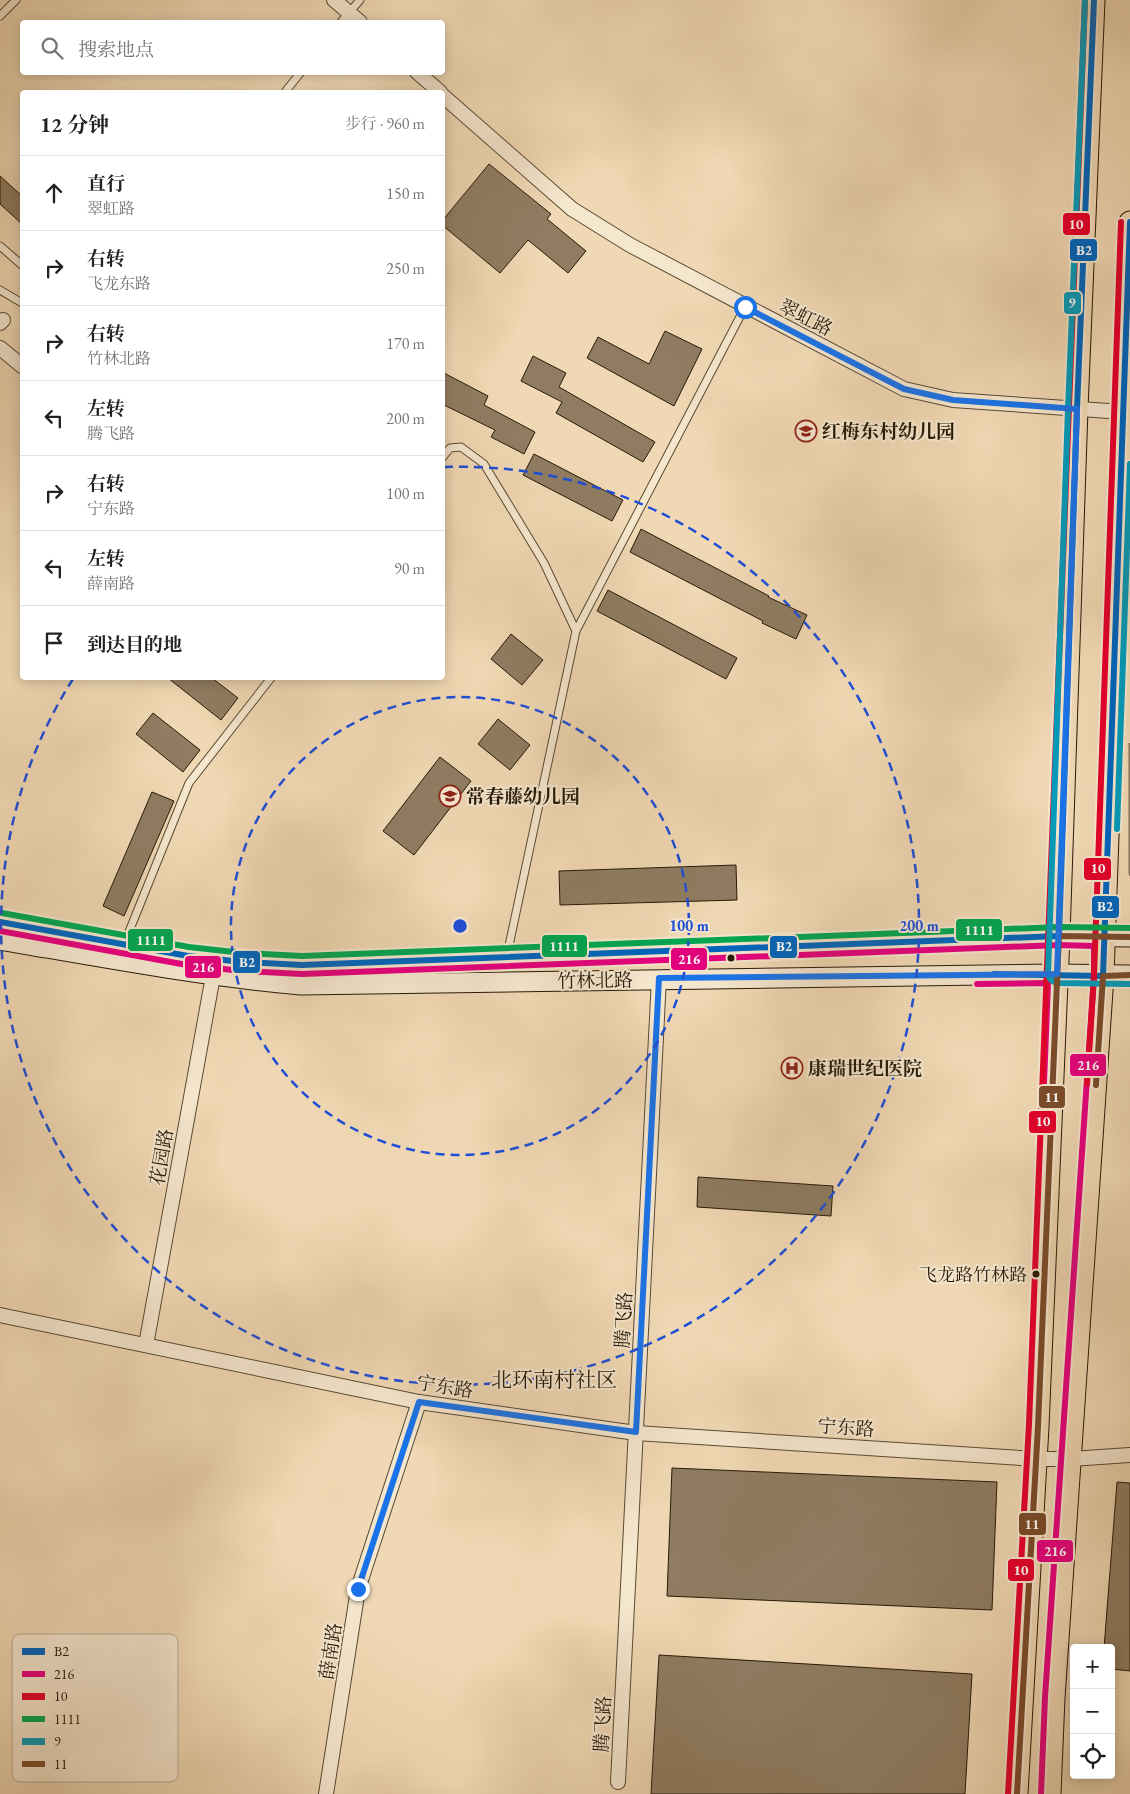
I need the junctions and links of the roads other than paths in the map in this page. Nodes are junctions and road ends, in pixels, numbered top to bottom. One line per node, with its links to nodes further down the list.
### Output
1 (16, 0): 5 (lane)
2 (334, 0): 6 (street)
3 (360, 0): 6 (lane)
4 (1089, 4): 20 (main road)
5 (0, 16)
6 (345, 18)
7 (299, 75): 9 (lane)
8 (420, 75): 10 (street, 翠虹路)
9 (287, 90)
10 (437, 90)
11 (445, 98): 17 (street, 翠虹路)
12 (1130, 222): 21 (main road)
13 (0, 246): 14 (lane)
14 (20, 263)
15 (0, 290): 16 (lane)
16 (20, 301)
17 (745, 307): 20 (street, 翠虹路); 24 (lane)
18 (0, 348): 19 (street)
19 (20, 364)
20 (1077, 409): 21 (street, 翠虹路); 27 (main road)
21 (1123, 412): 23 (main road)
22 (445, 454): 24 (lane)
23 (1123, 587): 28 (main road)
24 (576, 631): 32 (lane)
25 (269, 680): 31 (lane)
26 (0, 922): 31 (main road, 竹林北路)
27 (1059, 936): 28 (main road, 竹林北路); 32 (main road, 竹林北路); 33 (main road)
28 (1103, 937): 29 (main road, 竹林北路); 36 (main road)
29 (1130, 937)
30 (0, 940): 35 (main road, 竹林北路)
31 (123, 944): 32 (main road, 竹林北路)
32 (507, 956)
33 (1057, 974): 36 (main road, 竹林北路); 37 (main road, 竹林北路); 43 (main road)
34 (1130, 975): 36 (main road, 竹林北路)
35 (213, 976): 37 (main road, 竹林北路); 39 (street, 花园路)
36 (1103, 976): 44 (main road)
37 (659, 978): 41 (street, 腾飞路)
38 (0, 1315): 39 (street, 宁东路)
39 (146, 1345): 40 (street, 宁东路)
40 (419, 1402): 41 (street, 宁东路); 46 (street, 薛南路)
41 (636, 1432): 43 (street, 宁东路); 45 (street, 腾飞路)
42 (1130, 1455): 44 (street, 宁东路)
43 (1036, 1459): 44 (street, 宁东路); 47 (main road)
44 (1070, 1460): 48 (main road)
45 (618, 1782)
46 (326, 1794)
47 (1017, 1794)
48 (1050, 1794)

